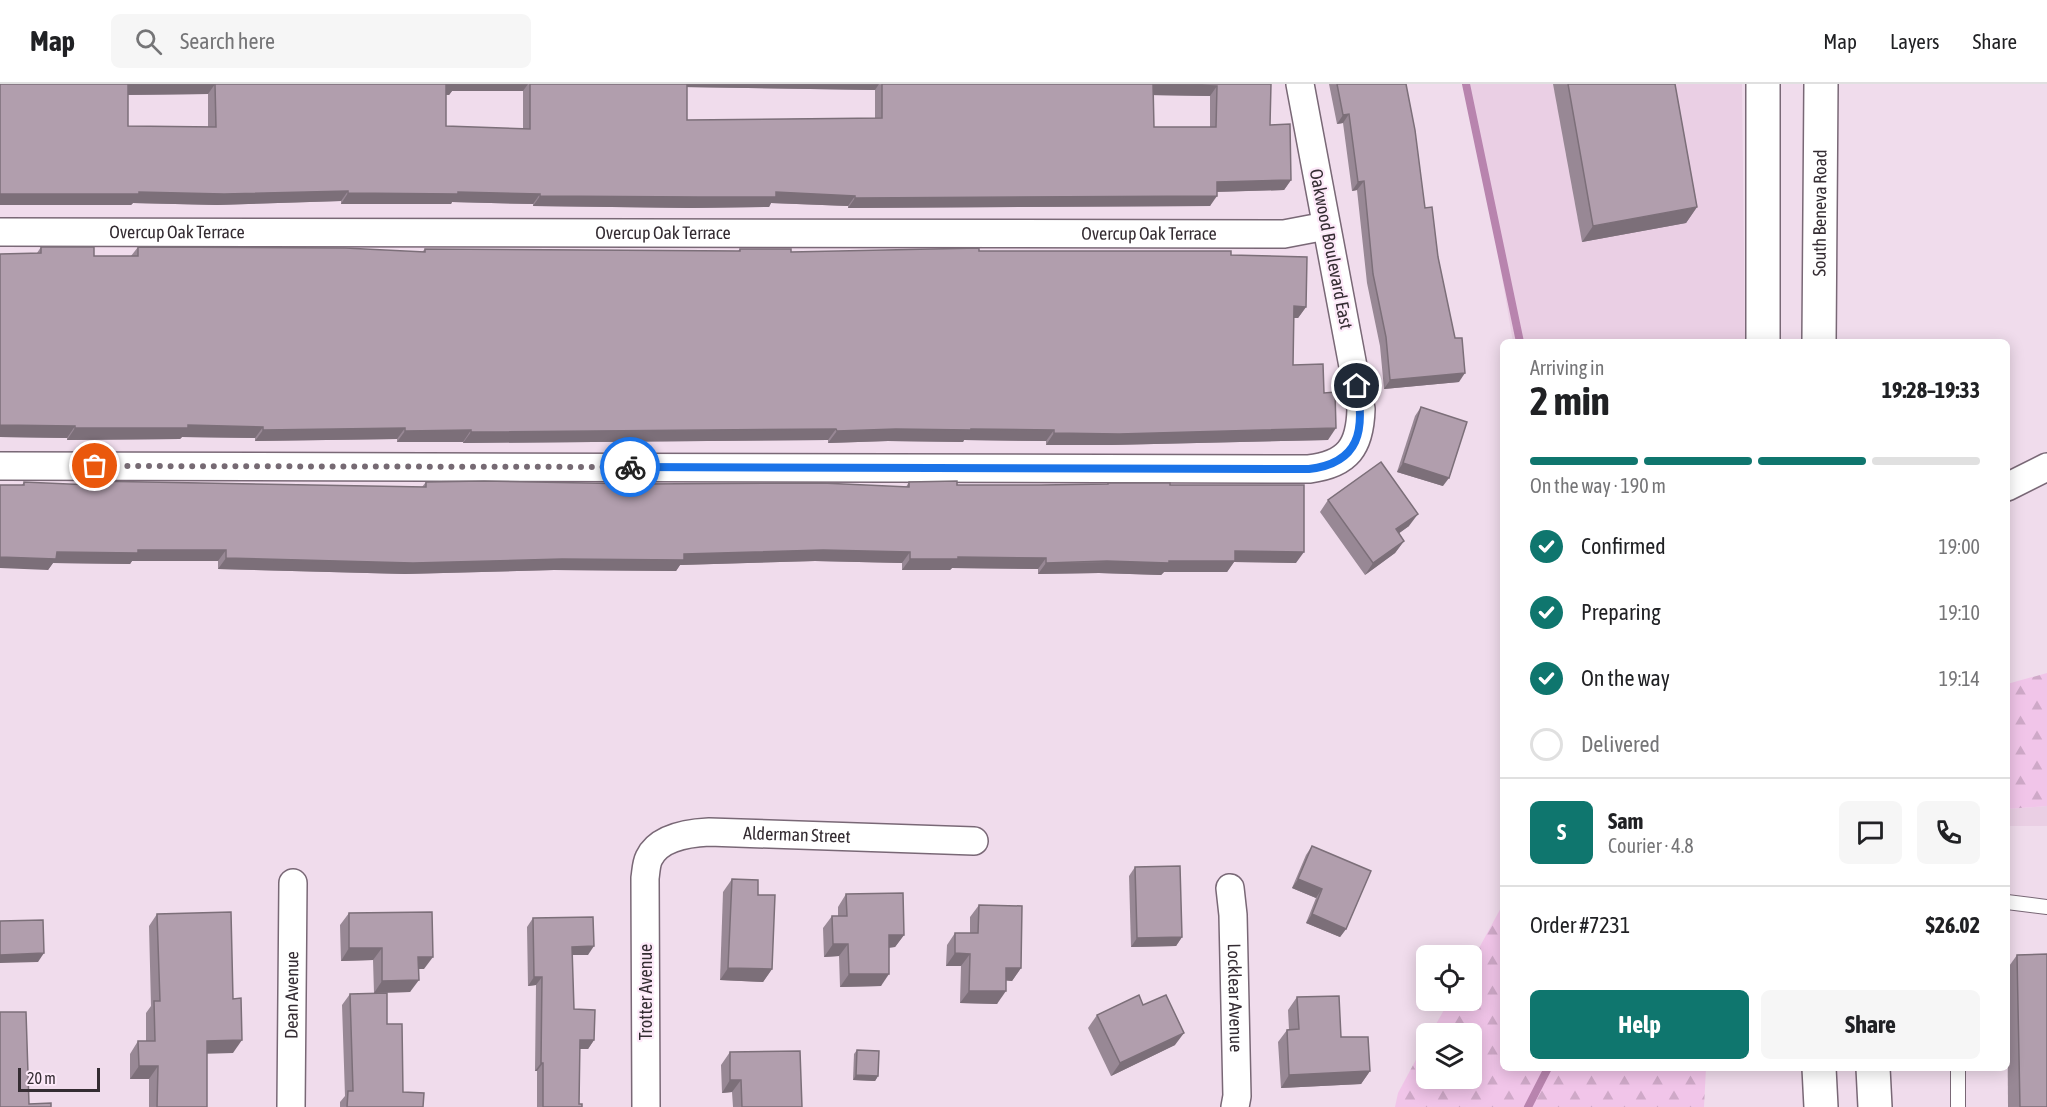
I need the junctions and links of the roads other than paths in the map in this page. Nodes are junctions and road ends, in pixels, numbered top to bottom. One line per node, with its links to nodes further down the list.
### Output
1 (1300, 84): 4 (street, Oakwood Boulevard East)
2 (1762, 84): 6 (main road)
3 (1821, 84): 7 (main road, South Beneva Road)
4 (1326, 226): 5 (street, Overcup Oak Terrace); 8 (street, Oakwood Boulevard East)
5 (0, 232)
6 (1762, 339)
7 (1820, 339)
8 (0, 466)
9 (2047, 466): 10 (street)
10 (2010, 485)
11 (974, 841): 12 (street, Alderman Street)
12 (645, 878): 21 (street, Trotter Avenue)
13 (293, 883): 20 (street, Dean Avenue)
14 (1230, 888): 22 (street, Locklear Avenue)
15 (2010, 902): 16 (lane)
16 (2047, 907)
17 (1819, 1071): 23 (main road)
18 (1873, 1071): 24 (main road)
19 (1958, 1071): 25 (lane)
20 (291, 1107)
21 (646, 1107)
22 (1235, 1107)
23 (1821, 1107)
24 (1875, 1107)
25 (1958, 1107)

